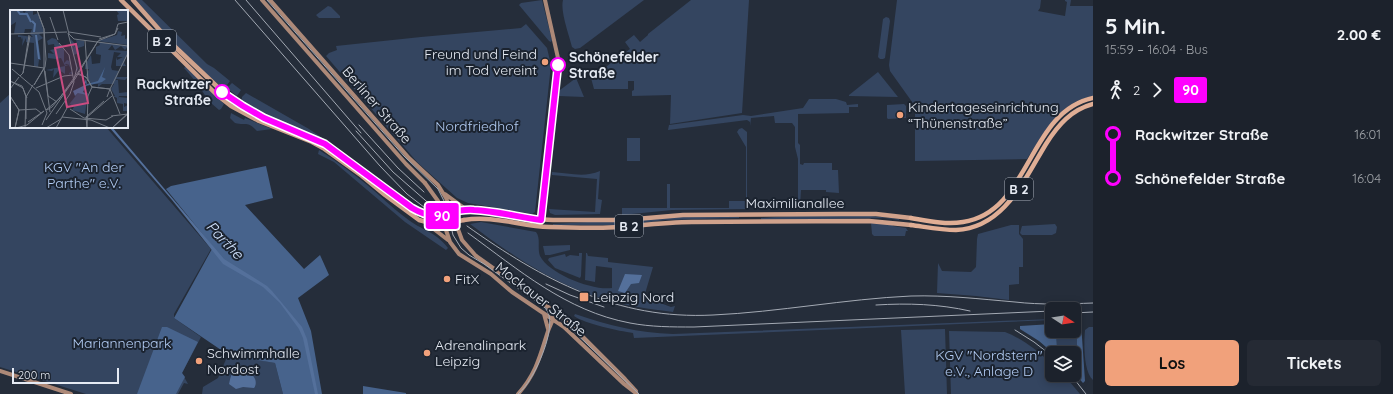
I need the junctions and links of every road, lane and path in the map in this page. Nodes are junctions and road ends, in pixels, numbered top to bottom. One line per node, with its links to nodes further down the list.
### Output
1 (121, 0): 14 (main road, B 2)
2 (133, 0): 11 (main road, B 2, bridge)
3 (262, 0): 11 (main road, Berliner Straße, bridge)
4 (270, 0): 8 (main road, Berliner Straße)
5 (545, 0): 13 (main road)
6 (1093, 98): 12 (highway, Maximilianallee / B 2)
7 (1093, 104): 17 (highway, Maximilianallee / B 2)
8 (443, 193): 9 (main road); 10 (main road, Berliner Straße)
9 (467, 210): 10 (main road, Maximilianallee / B 2); 13 (main road, Maximilianallee / B 2)
10 (452, 213): 11 (main road, Maximilianallee / B 2, bridge); 15 (main road, Berliner Straße, bridge)
11 (442, 216): 16 (main road, Mockauer Straße, bridge)
12 (911, 218): 13 (main road, Maximilianallee / B 2)
13 (541, 220): 18 (main road)
14 (424, 222): 16 (main road, B 2); 20 (main road)
15 (454, 222): 16 (main road, B 2, bridge); 18 (main road, Maximilianallee / B 2, bridge); 19 (main road, Berliner Straße, bridge)
16 (444, 224): 20 (main road, Mockauer Straße)
17 (911, 225): 18 (main road, Maximilianallee / B 2)
18 (541, 226)
19 (457, 231): 21 (main road, Mockauer Straße, bridge)
20 (450, 242): 22 (main road, Mockauer Straße)
21 (552, 310): 23 (main road); 24 (main road, Mockauer Straße)
22 (544, 314): 23 (main road, Mockauer Straße); 25 (main road)
23 (554, 320): 24 (main road); 25 (main road); 29 (main road, Mockauer Straße)
24 (567, 321): 29 (main road, Mockauer Straße)
25 (548, 330): 28 (main road)
26 (0, 371): 27 (main road)
27 (71, 394)
28 (518, 394)
29 (638, 394)

